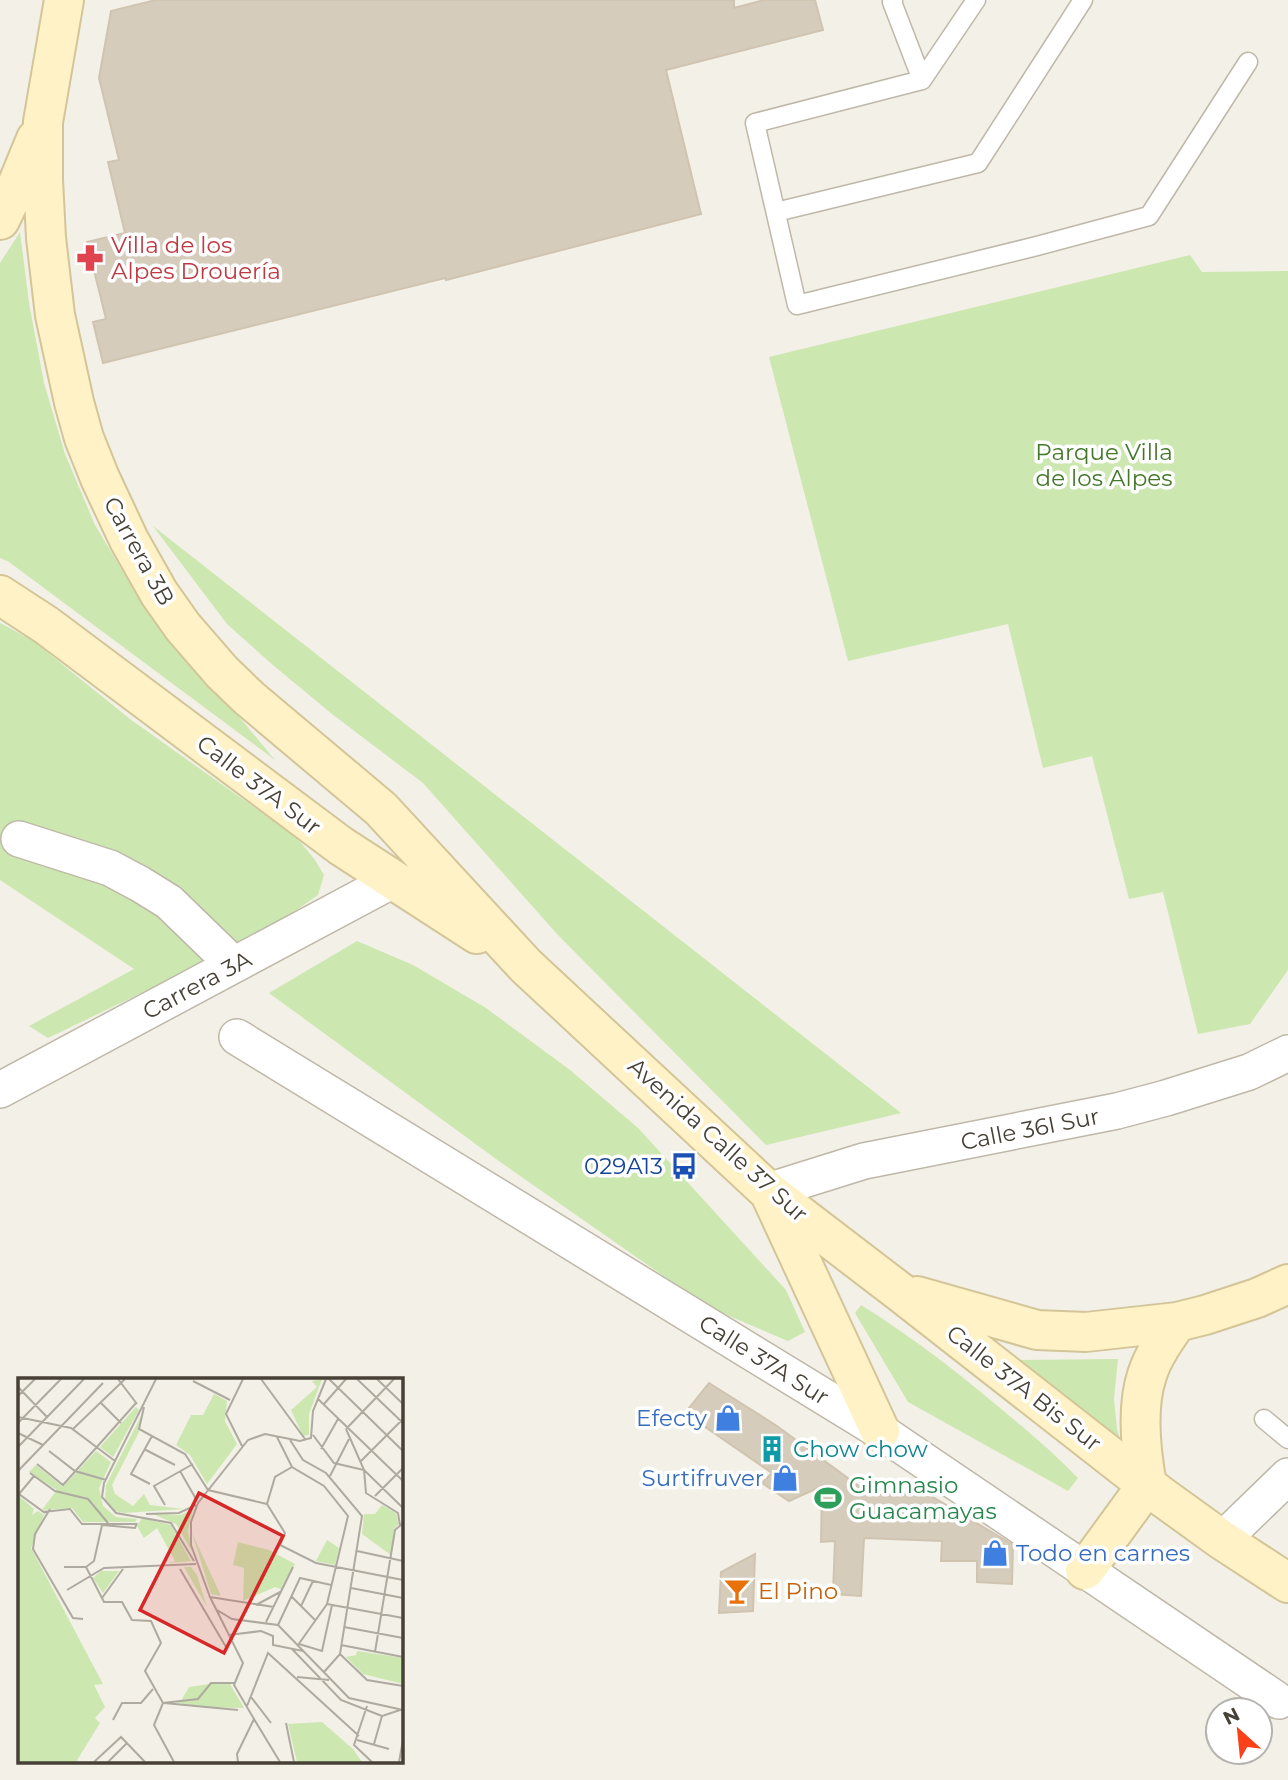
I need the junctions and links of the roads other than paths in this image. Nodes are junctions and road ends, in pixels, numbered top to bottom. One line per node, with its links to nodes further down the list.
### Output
1 (64, 0): 7 (main road, Carrera 3B)
2 (893, 0): 6 (lane)
3 (976, 0): 6 (lane)
4 (1083, 0): 8 (lane)
5 (1248, 62): 8 (lane)
6 (922, 80): 8 (lane)
7 (43, 122): 9 (main road); 14 (main road, Carrera 3B)
8 (776, 212)
9 (0, 220)
10 (0, 595): 12 (main road, Calle 37A Sur)
11 (19, 839): 13 (street)
12 (393, 880): 13 (street, Carrera 3A); 14 (main road, Calle 37A Sur)
13 (234, 965): 17 (street, Carrera 3A)
14 (526, 966): 18 (main road, Avenida Calle 37 Sur)
15 (237, 1037): 23 (street, Calle 37A Sur)
16 (1288, 1053): 18 (street, Calle 36I Sur)
17 (0, 1090)
18 (768, 1191): 20 (main road, Avenida Calle 37 Sur); 23 (main road)
19 (1288, 1284): 21 (main road, Avenida Calle 37 Sur)
20 (900, 1292): 21 (main road, Avenida Calle 37 Sur); 26 (main road, Calle 37A Bis Sur)
21 (1177, 1322): 26 (main road)
22 (1264, 1419): 24 (lane)
23 (880, 1431): 28 (street, Calle 37A Sur)
24 (1288, 1439)
25 (1288, 1476): 27 (street)
26 (1147, 1485): 27 (main road); 28 (main road)
27 (1222, 1540): 29 (main road)
28 (1086, 1570): 30 (street, Calle 37A Sur)
29 (1288, 1583)
30 (1279, 1701)

